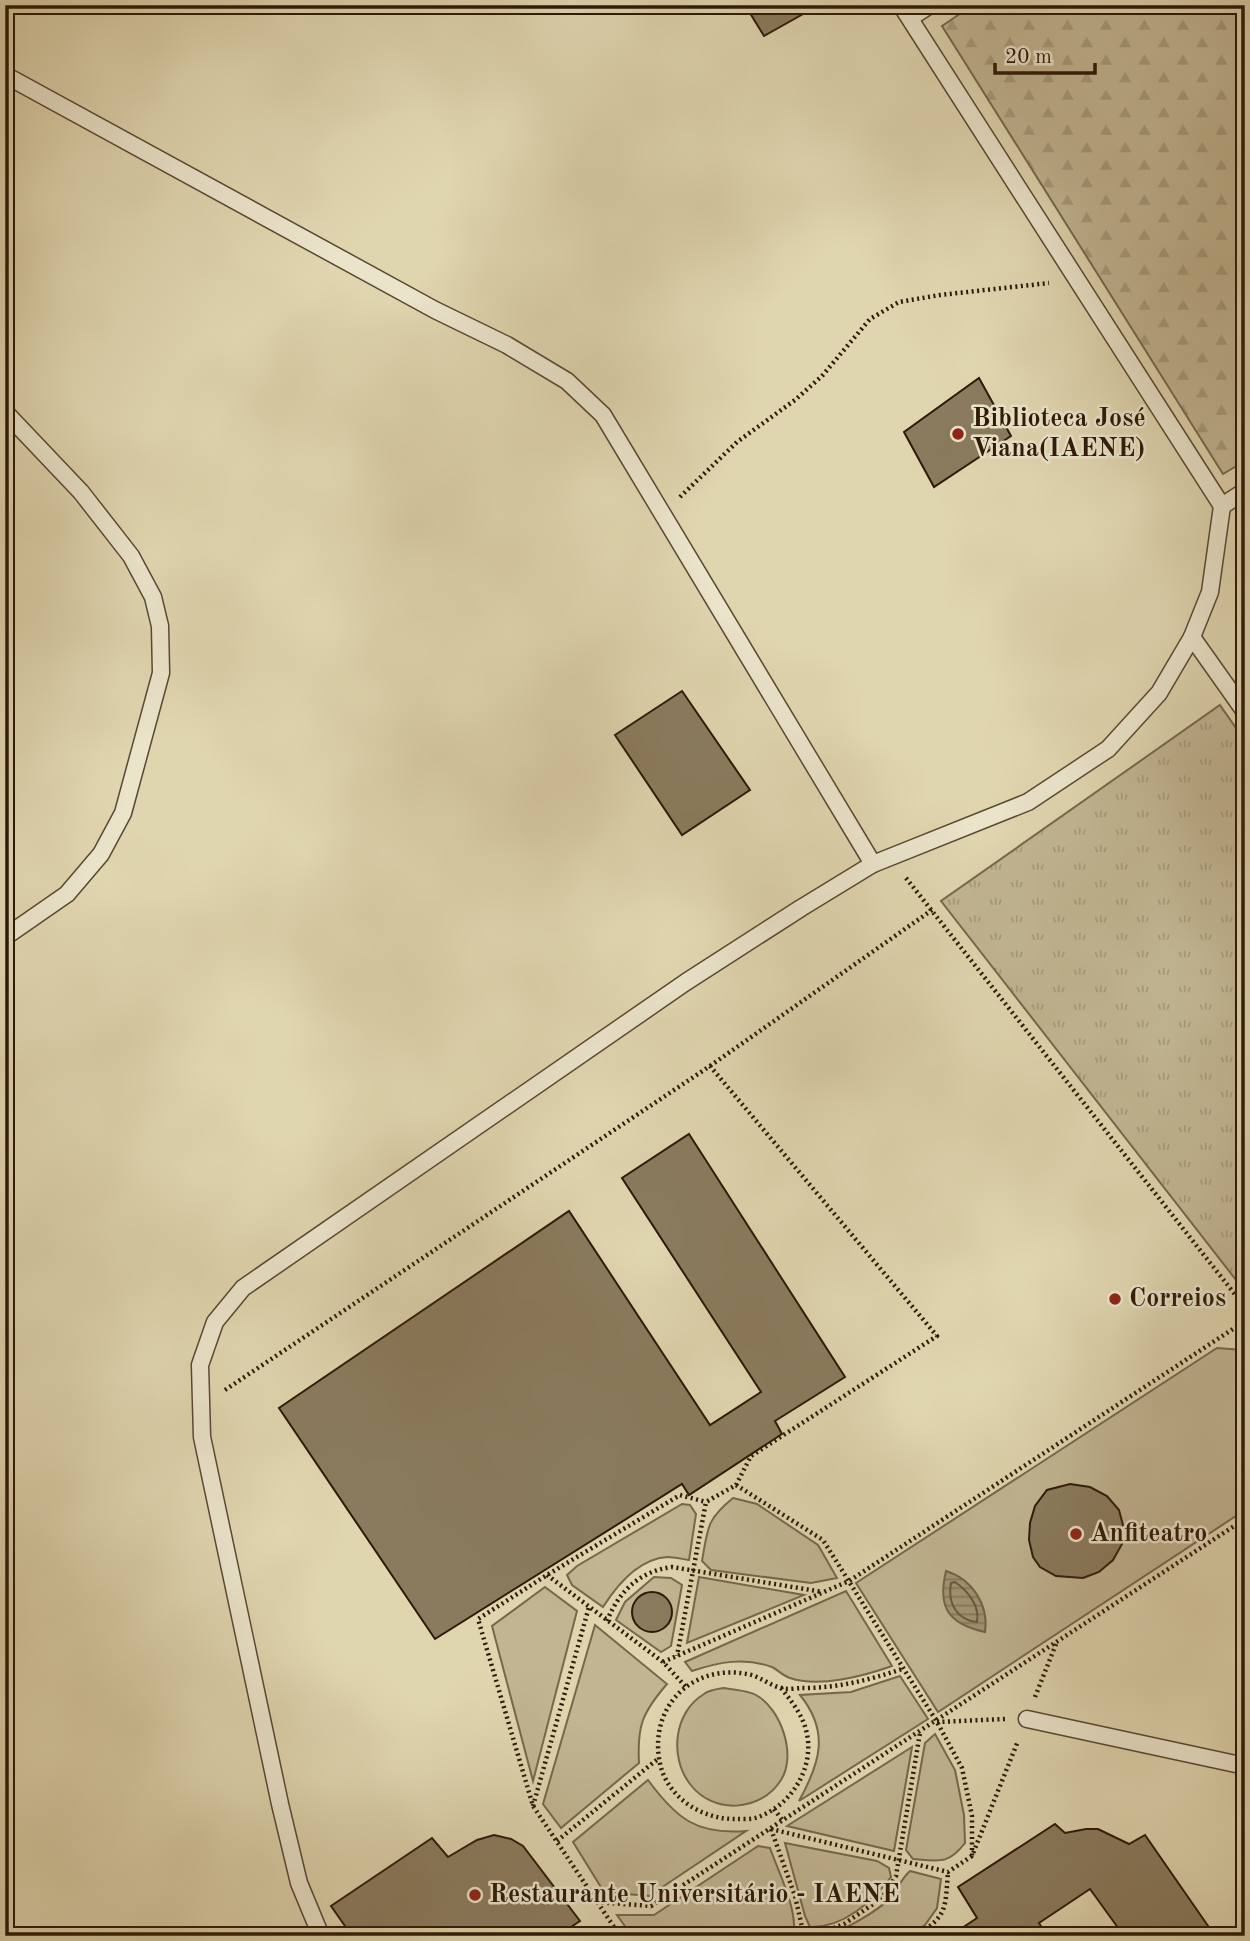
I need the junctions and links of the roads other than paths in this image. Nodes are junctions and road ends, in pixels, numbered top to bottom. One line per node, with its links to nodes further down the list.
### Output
1 (930, 5): 2 (lane)
2 (906, 12): 6 (lane)
3 (5, 75): 9 (lane)
4 (5, 412): 10 (lane)
5 (1245, 491): 6 (lane)
6 (1222, 506): 7 (lane)
7 (1192, 637): 8 (lane); 9 (lane)
8 (1245, 712)
9 (873, 864): 13 (lane)
10 (5, 937)
11 (1027, 1719): 12 (lane)
12 (1245, 1766)
13 (321, 1936)

